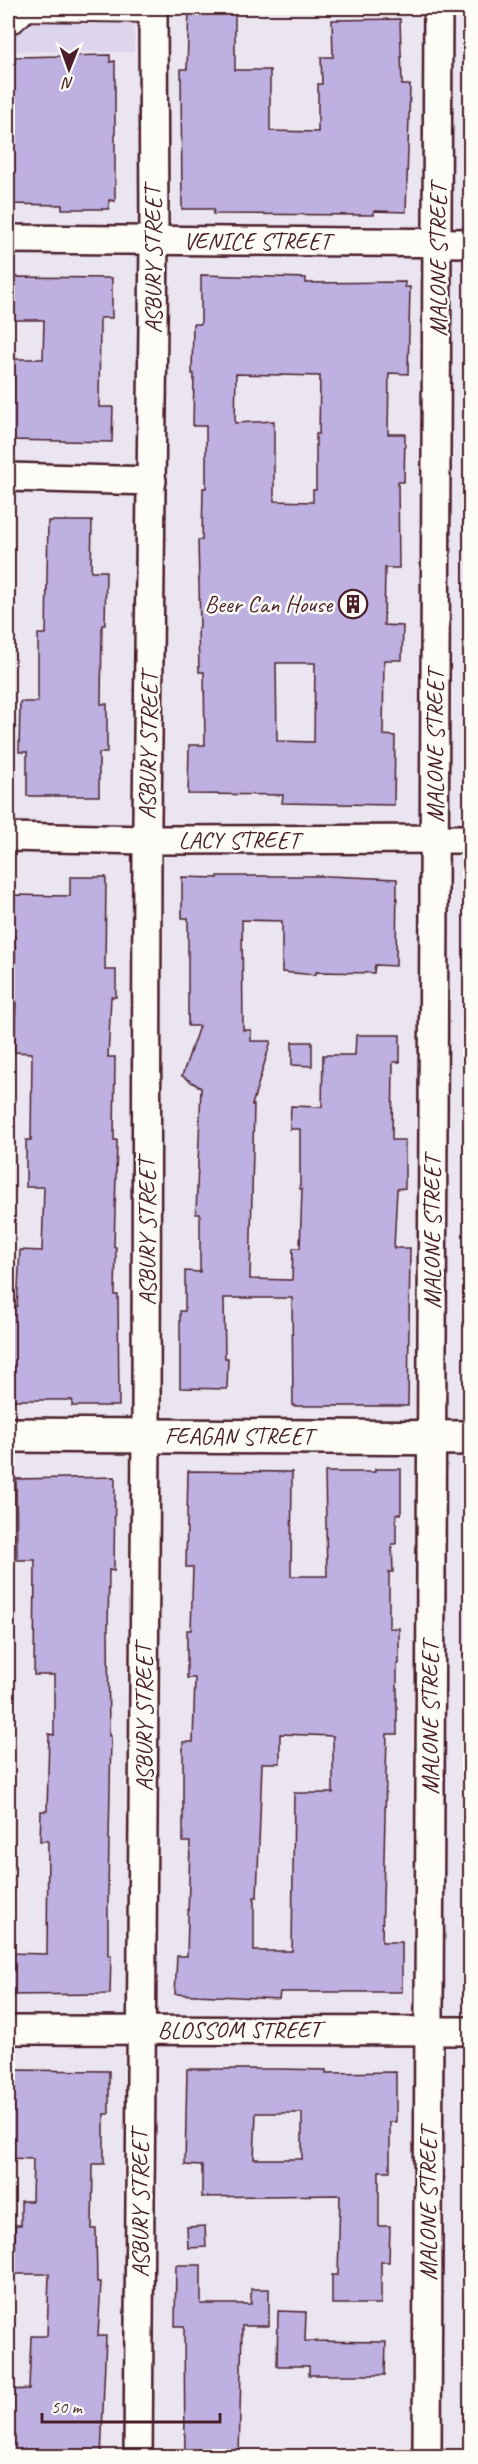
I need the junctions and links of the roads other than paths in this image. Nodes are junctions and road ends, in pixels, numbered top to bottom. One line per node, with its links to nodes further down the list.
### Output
1 (15, 8): 3 (lane)
2 (438, 8): 9 (street, MALONE STREET)
3 (26, 10): 4 (lane); 5 (lane); 6 (lane)
4 (153, 11): 8 (street, ASBURY STREET)
5 (8, 16)
6 (8, 27)
7 (8, 239): 8 (street, VENICE STREET)
8 (154, 240): 9 (street, VENICE STREET); 12 (street, ASBURY STREET)
9 (438, 243): 10 (street, VENICE STREET); 14 (street, MALONE STREET)
10 (471, 243)
11 (8, 477): 12 (street)
12 (152, 481): 16 (street, ASBURY STREET)
13 (8, 837): 16 (street, LACY STREET)
14 (435, 839): 15 (street, LACY STREET); 16 (street, LACY STREET); 19 (street, MALONE STREET)
15 (471, 839)
16 (147, 840): 18 (street, ASBURY STREET)
17 (8, 1435): 18 (street, FEAGAN STREET)
18 (146, 1436): 19 (street, FEAGAN STREET); 22 (street, ASBURY STREET)
19 (431, 1438): 20 (street, FEAGAN STREET); 23 (street, MALONE STREET)
20 (471, 1438)
21 (8, 2030): 22 (street, BLOSSOM STREET)
22 (141, 2030): 23 (street, BLOSSOM STREET); 25 (street, ASBURY STREET)
23 (428, 2030): 24 (street, BLOSSOM STREET); 26 (street, MALONE STREET)
24 (471, 2031)
25 (138, 2457)
26 (427, 2457)

